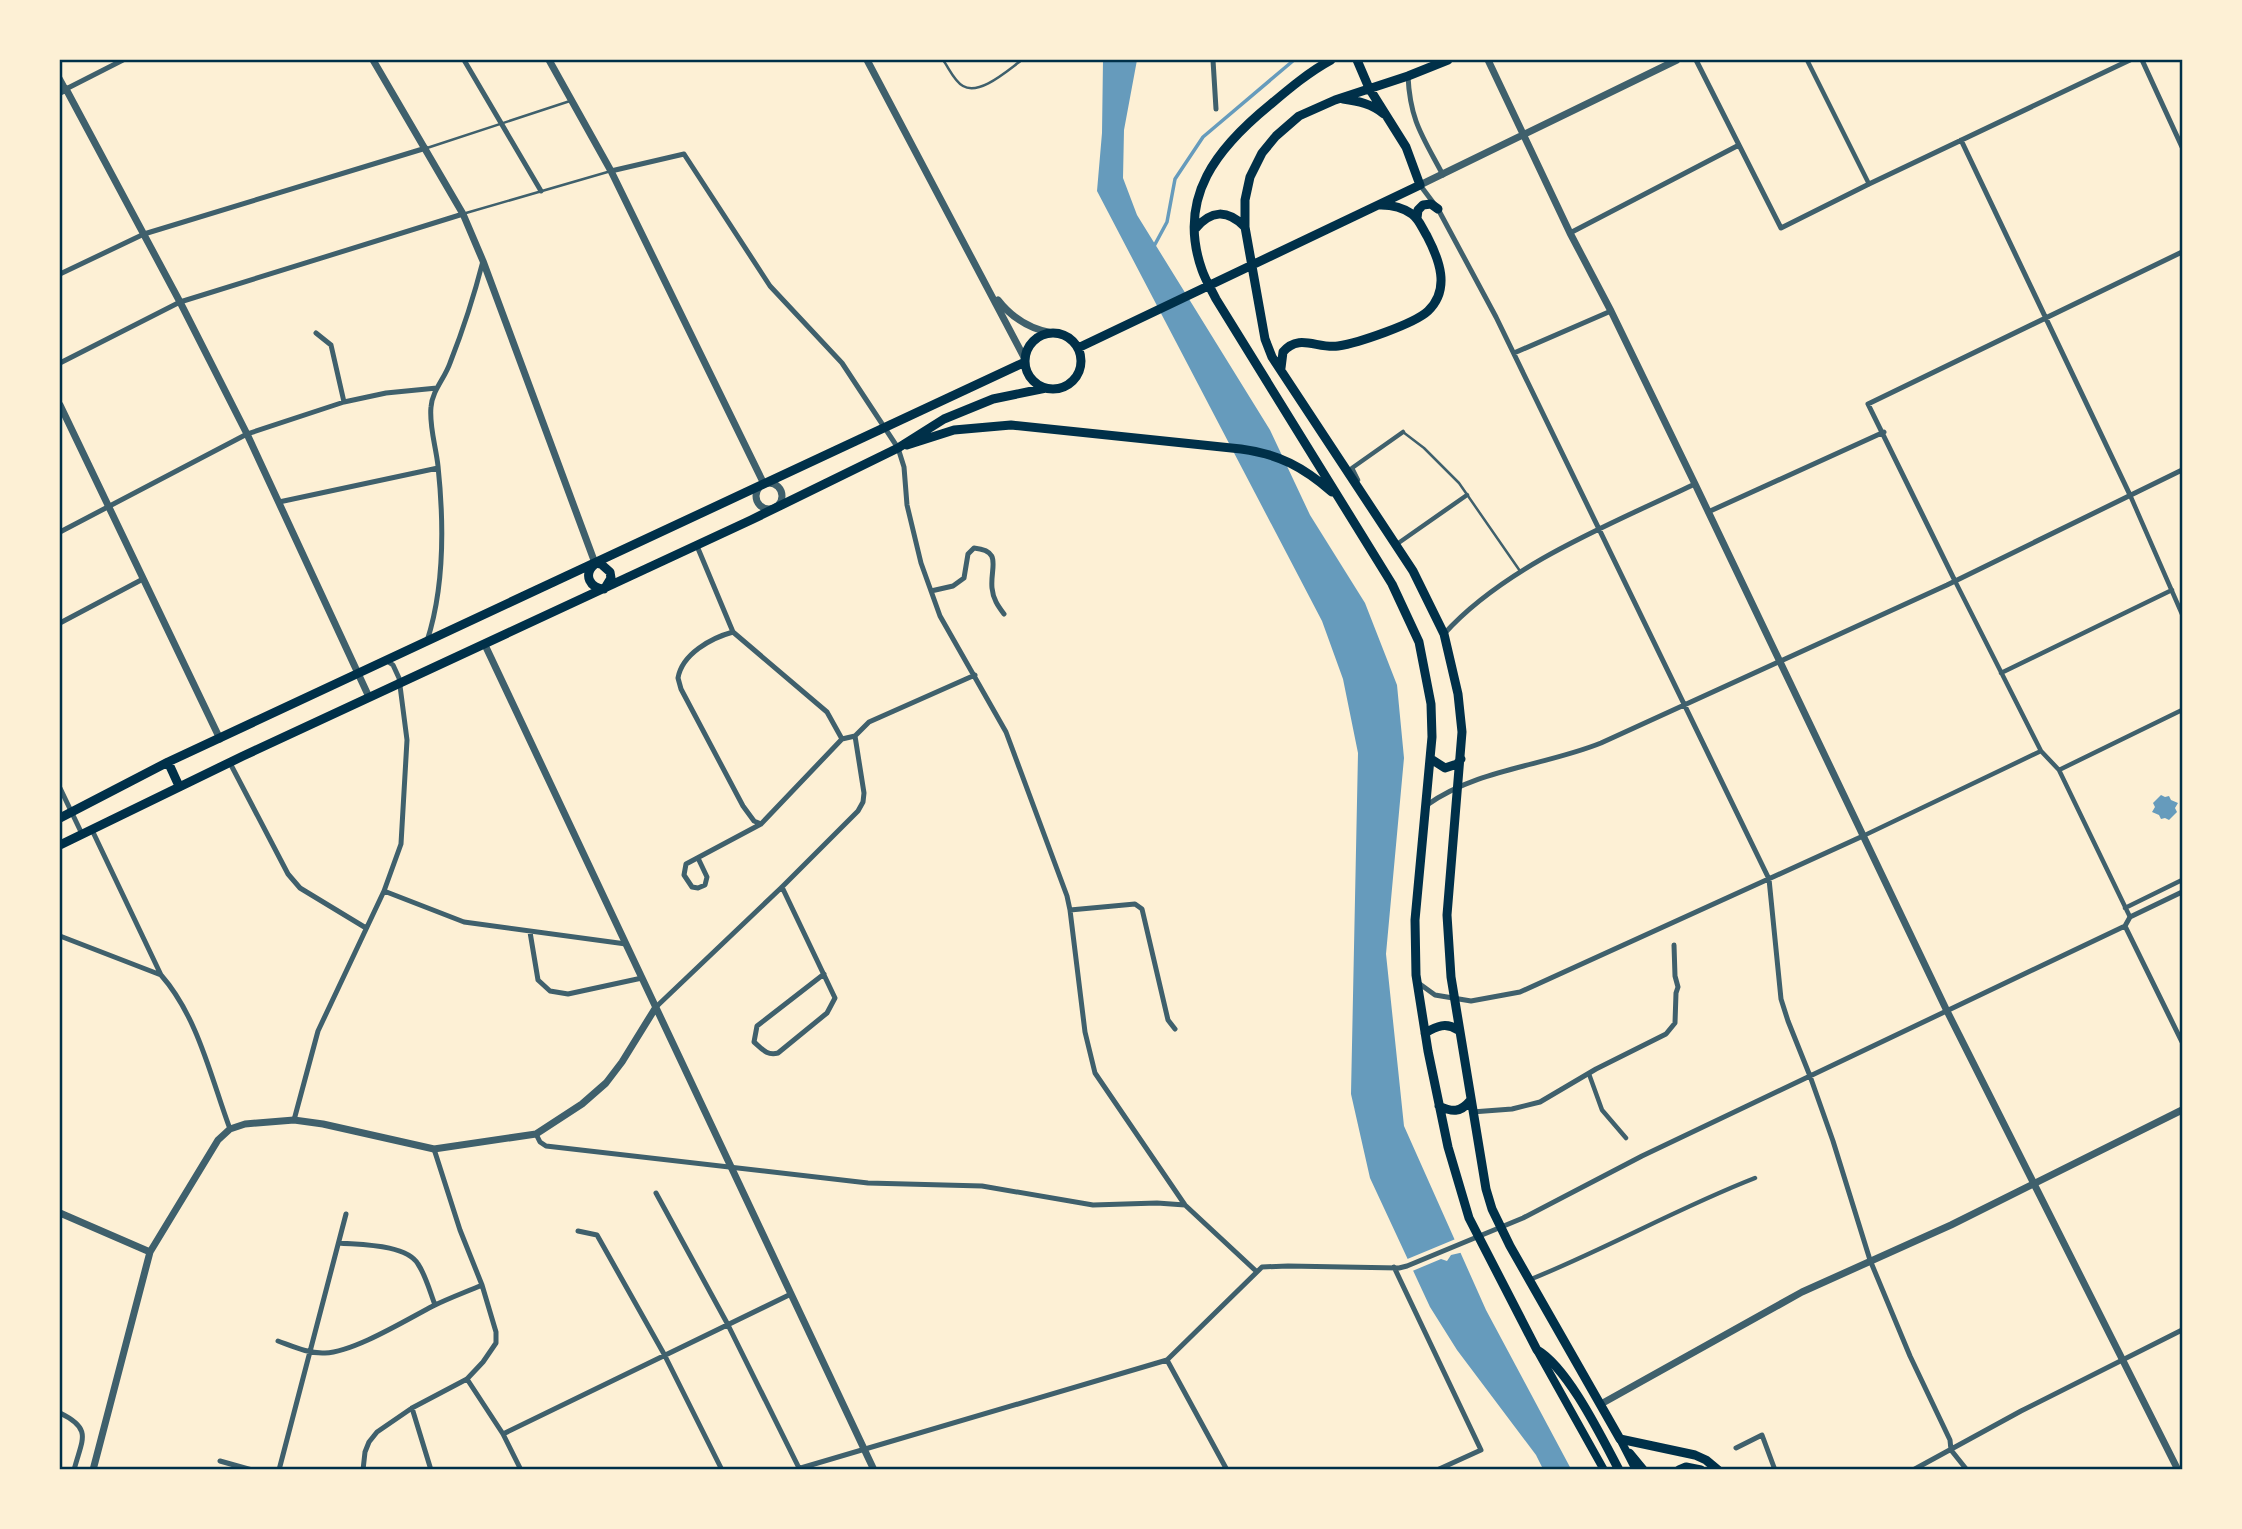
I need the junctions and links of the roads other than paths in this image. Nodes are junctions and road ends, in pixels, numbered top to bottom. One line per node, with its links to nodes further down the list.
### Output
1 (123, 60): 21 (street)
2 (373, 60): 31 (street)
3 (464, 60): 26 (street)
4 (549, 60): 22 (street)
5 (867, 60): 48 (street)
6 (943, 60): 7 (lane)
7 (1022, 60)
8 (1213, 60): 24 (street)
9 (1331, 60): 42 (main road)
10 (1357, 60): 20 (main road)
11 (1448, 60): 18 (main road)
12 (1488, 60): 27 (street)
13 (1677, 60): 27 (street)
14 (1696, 60): 29 (street)
15 (1807, 60): 34 (street)
16 (2130, 60): 28 (street)
17 (2142, 60): 30 (street)
18 (1408, 76): 20 (main road); 33 (street)
19 (60, 78): 21 (street)
20 (1369, 88): 23 (main road); 25 (main road)
21 (63, 91): 44 (street)
22 (573, 100): 26 (lane); 32 (street)
23 (1335, 100): 25 (main road); 41 (main road)
24 (1216, 108)
25 (1391, 120): 35 (main road)
26 (502, 122): 31 (lane); 36 (street)
27 (1524, 134): 33 (street); 43 (street)
28 (1961, 140): 34 (street); 51 (street)
29 (1739, 145): 34 (street); 43 (street)
30 (2182, 147)
31 (426, 148): 39 (street); 44 (street)
32 (611, 171): 36 (lane); 63 (street); 70 (street)
33 (1443, 176): 35 (street)
34 (1869, 184)
35 (1420, 185): 37 (main road); 38 (street)
36 (541, 191): 39 (lane)
37 (1379, 205): 40 (main road); 54 (main road)
38 (1438, 209): 40 (main road); 55 (street)
39 (463, 214): 46 (street); 49 (street)
40 (1417, 218): 58 (main road)
41 (1245, 227): 42 (main road); 58 (main road)
42 (1195, 229): 78 (main road)
43 (1570, 233): 50 (street)
44 (144, 234): 47 (street); 49 (street)
45 (2182, 252): 51 (street)
46 (483, 261): 59 (street); 84 (street)
47 (60, 274)
48 (989, 289): 53 (street); 56 (street)
49 (180, 302): 57 (street); 66 (street)
50 (1611, 311): 55 (street); 71 (street)
51 (2046, 319): 65 (street); 73 (street)
52 (316, 333): 61 (street)
53 (1052, 333): 54 (main road); 56 (main road)
54 (1078, 348): 60 (main road)
55 (1514, 353): 80 (street)
56 (1025, 360): 60 (main road); 63 (main road)
57 (60, 363)
58 (1281, 369): 74 (main road)
59 (437, 388): 61 (street); 68 (street)
60 (1046, 388): 67 (main road)
61 (344, 402): 66 (street)
62 (60, 405): 76 (street)
63 (885, 427): 67 (street); 70 (main road)
64 (1403, 432): 72 (lane); 74 (street)
65 (1884, 432): 79 (street); 87 (street)
66 (247, 434): 75 (street); 76 (street)
67 (898, 447): 77 (main road); 78 (main road); 90 (street)
68 (438, 468): 75 (street); 96 (street)
69 (2182, 470): 73 (street)
70 (764, 484): 77 (street); 77 (street); 84 (main road)
71 (1695, 484): 79 (street); 80 (street)
72 (1467, 495): 82 (street); 85 (lane)
73 (2130, 495): 87 (street); 89 (street)
74 (1367, 498): 82 (main road)
75 (279, 502): 101 (street)
76 (109, 506): 81 (street); 86 (street)
77 (774, 509): 83 (main road)
78 (1347, 511): 111 (main road)
79 (1708, 512): 99 (street)
80 (1600, 529): 85 (street); 105 (street)
81 (60, 532)
82 (1396, 545): 95 (main road)
83 (697, 546): 88 (main road); 94 (street)
84 (595, 563): 88 (main road); 88 (main road); 96 (main road)
85 (1522, 573): 95 (street)
86 (144, 579): 93 (street); 108 (street)
87 (1955, 581): 99 (street); 100 (street)
88 (604, 589): 97 (main road)
89 (2172, 590): 92 (street); 100 (street)
90 (931, 591): 91 (street); 102 (street)
91 (1004, 614)
92 (2182, 614)
93 (60, 623)
94 (733, 632): 109 (street); 122 (street)
95 (1444, 634): 112 (main road)
96 (427, 642): 98 (main road)
97 (485, 645): 103 (main road); 139 (street)
98 (387, 661): 101 (main road); 103 (street)
99 (1779, 661): 105 (street); 124 (street)
100 (2001, 673): 110 (street)
101 (357, 674): 104 (street); 108 (main road)
102 (975, 676): 107 (street); 133 (street)
103 (400, 684): 104 (main road); 130 (street)
104 (369, 697): 114 (main road)
105 (1682, 704): 118 (street); 127 (street)
106 (2182, 710): 115 (street)
107 (855, 736): 109 (street); 129 (street)
108 (220, 739): 113 (main road)
109 (842, 739): 122 (street)
110 (2041, 751): 115 (street); 124 (street)
111 (1430, 759): 112 (main road); 119 (main road)
112 (1461, 759): 118 (main road)
113 (168, 762): 116 (main road); 120 (main road)
114 (230, 763): 116 (main road); 136 (street)
115 (2059, 770): 132 (street)
116 (179, 786): 123 (main road)
117 (60, 788): 120 (street)
118 (1458, 788): 119 (street); 145 (main road)
119 (1427, 805): 144 (main road)
120 (70, 813): 121 (main road); 123 (street)
121 (60, 818)
122 (761, 824): 126 (street)
123 (87, 832): 125 (main road); 142 (street)
124 (1863, 836): 127 (street); 147 (street)
125 (60, 845)
126 (698, 858): 126 (street)
127 (1769, 879): 145 (street); 153 (street)
128 (2182, 880): 132 (street)
129 (782, 887): 141 (street); 146 (street)
130 (384, 891): 136 (street); 137 (street)
131 (2182, 892): 134 (street)
132 (2125, 908): 134 (street)
133 (1070, 910): 148 (street); 167 (street)
134 (2130, 917): 135 (street)
135 (2125, 926): 147 (street); 151 (street)
136 (366, 928): 158 (street)
137 (530, 932): 139 (street); 143 (street)
138 (60, 936): 142 (street)
139 (626, 944): 143 (street)
140 (1674, 944): 152 (street)
141 (824, 974): 141 (street)
142 (161, 975): 159 (street)
143 (642, 978): 146 (street)
144 (1417, 982): 145 (street); 150 (main road)
145 (1454, 999): 149 (main road)
146 (656, 1007): 160 (street); 163 (street)
147 (1946, 1009): 153 (street); 165 (street)
148 (1175, 1029)
149 (1458, 1030): 150 (main road); 154 (main road)
150 (1425, 1033): 155 (main road)
151 (2182, 1042)
152 (1589, 1074): 157 (street); 161 (street)
153 (1810, 1076): 173 (street); 174 (street)
154 (1471, 1101): 155 (main road); 157 (main road)
155 (1439, 1106): 183 (main road)
156 (2182, 1110): 165 (street)
157 (1472, 1112): 176 (main road)
158 (294, 1120): 159 (street); 162 (street)
159 (230, 1129): 172 (street)
160 (536, 1134): 162 (street); 163 (street)
161 (1626, 1138)
162 (434, 1149): 177 (street)
163 (731, 1167): 167 (street); 178 (street)
164 (1755, 1178): 176 (street)
165 (2035, 1185): 173 (street); 186 (street)
166 (656, 1193): 180 (street)
167 (1185, 1205): 175 (street)
168 (60, 1213): 172 (street)
169 (346, 1214): 171 (street)
170 (578, 1231): 185 (street)
171 (339, 1243): 179 (street); 184 (street)
172 (150, 1252): 200 (street)
173 (1870, 1260): 189 (street); 196 (street)
174 (1394, 1267): 175 (street); 210 (street)
175 (1256, 1271): 187 (street)
176 (1530, 1280): 189 (main road)
177 (482, 1285): 179 (street); 188 (street)
178 (791, 1294): 180 (street); 194 (street)
179 (435, 1305): 184 (street)
180 (727, 1323): 185 (street); 207 (street)
181 (2182, 1330): 186 (street)
182 (278, 1341): 184 (street)
183 (1537, 1350): 211 (main road); 212 (main road)
184 (310, 1351): 202 (street)
185 (664, 1354): 192 (street); 206 (street)
186 (2124, 1358): 196 (street); 220 (street)
187 (1167, 1360): 194 (street); 209 (street)
188 (467, 1379): 190 (street); 192 (street)
189 (1601, 1404): 193 (main road)
190 (412, 1408): 203 (street); 204 (street)
191 (60, 1413): 199 (street)
192 (503, 1434): 205 (street)
193 (1622, 1443): 213 (main road); 214 (main road); 216 (main road)
194 (864, 1448): 207 (street); 208 (street)
195 (1736, 1448): 217 (street)
196 (1951, 1451): 218 (street); 219 (street)
197 (220, 1461): 201 (street)
198 (1682, 1468): 215 (main road)
199 (74, 1469)
200 (93, 1469)
201 (253, 1469)
202 (279, 1469)
203 (363, 1469)
204 (431, 1469)
205 (521, 1469)
206 (722, 1469)
207 (796, 1469)
208 (874, 1469)
209 (1227, 1469)
210 (1437, 1469)
211 (1604, 1469)
212 (1619, 1469)
213 (1636, 1469)
214 (1644, 1469)
215 (1701, 1469)
216 (1718, 1469)
217 (1774, 1469)
218 (1913, 1469)
219 (1967, 1469)
220 (2178, 1469)

